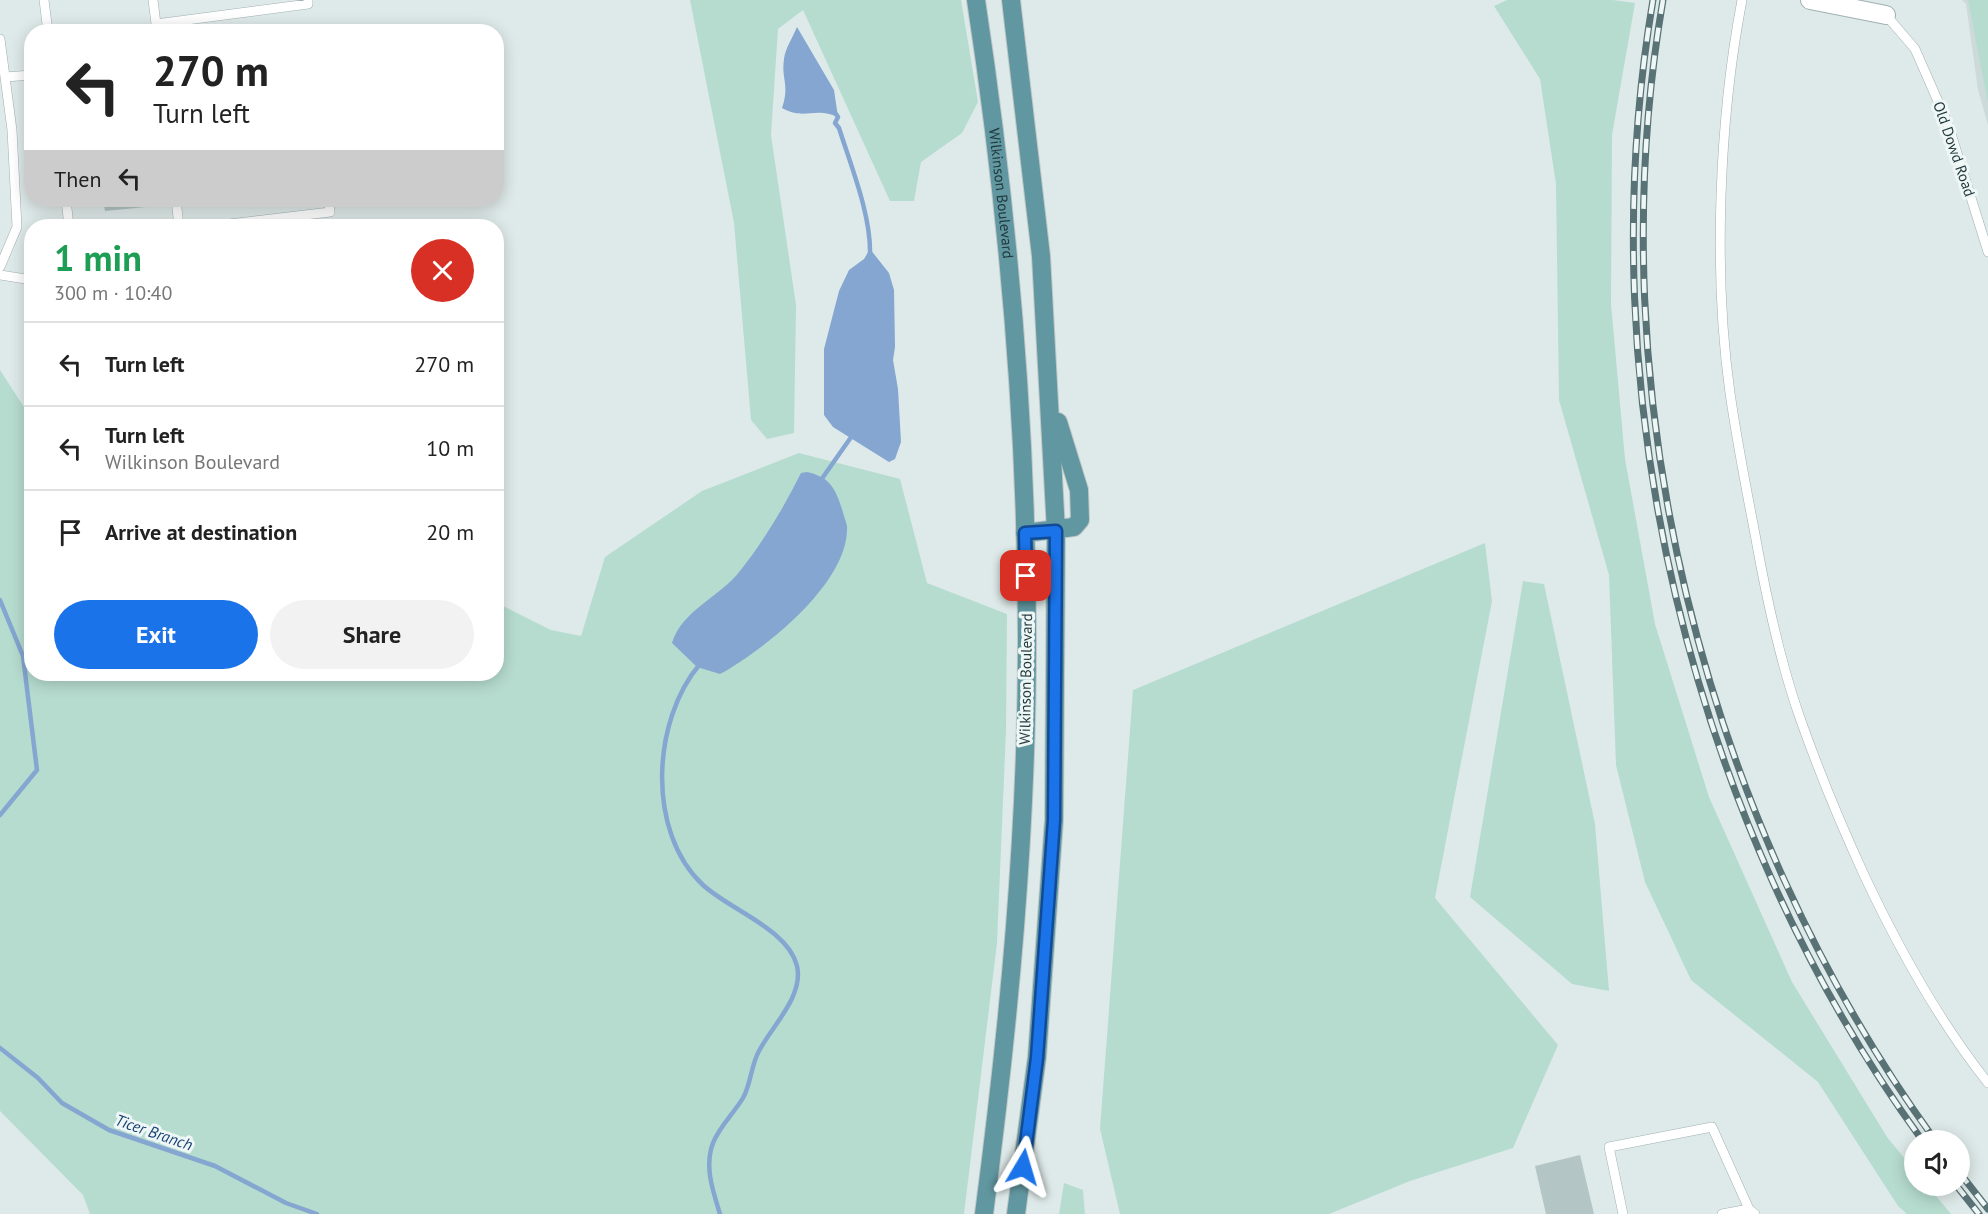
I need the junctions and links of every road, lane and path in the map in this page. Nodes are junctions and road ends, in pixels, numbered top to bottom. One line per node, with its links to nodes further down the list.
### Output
1 (44, 0): 9 (lane)
2 (153, 0): 3 (lane)
3 (308, 0)
4 (976, 0): 21 (main road, Wilkinson Boulevard)
5 (1011, 0): 19 (main road, Wilkinson Boulevard)
6 (1742, 0): 22 (lane)
7 (1810, 0): 8 (street)
8 (1886, 15): 15 (lane, Old Dowd Road)
9 (47, 24)
10 (0, 39): 12 (lane)
11 (24, 76): 12 (lane)
12 (5, 78): 16 (lane)
13 (330, 207): 14 (lane)
14 (272, 219)
15 (1988, 252)
16 (0, 267)
17 (0, 275): 18 (lane)
18 (24, 279)
19 (1050, 396): 20 (main road, Wilkinson Boulevard); 20 (main road)
20 (1056, 531): 21 (main road); 25 (main road, Wilkinson Boulevard)
21 (1025, 533): 24 (main road, Wilkinson Boulevard)
22 (1988, 1083)
23 (1752, 1212): 26 (lane); 27 (lane)
24 (984, 1214)
25 (1016, 1214)
26 (1623, 1214)
27 (1722, 1214)

